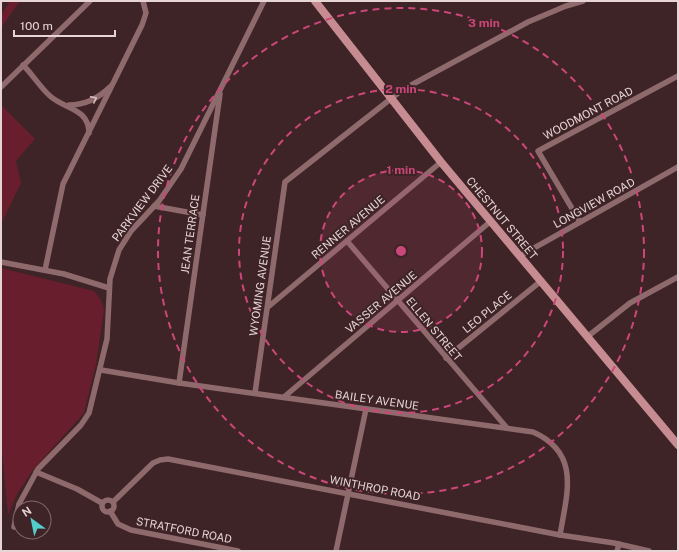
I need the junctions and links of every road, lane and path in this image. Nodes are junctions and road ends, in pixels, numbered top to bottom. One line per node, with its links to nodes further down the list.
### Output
1 (90, 1): 6 (street)
2 (143, 1): 8 (street)
3 (264, 1): 10 (street, PARKVIEW DRIVE)
4 (315, 1): 11 (main road, CHESTNUT STREET)
5 (583, 1): 11 (street)
6 (23, 65): 9 (street); 12 (street)
7 (678, 76): 19 (street, WOODMONT ROAD)
8 (114, 82): 12 (street, one-way to 8); 13 (street)
9 (1, 87)
10 (221, 87): 16 (street, PARKVIEW DRIVE); 17 (street, JEAN TERRACE)
11 (391, 99): 14 (main road, CHESTNUT STREET); 28 (street, WYOMING AVENUE)
12 (69, 105): 13 (street)
13 (89, 133): 23 (street)
14 (441, 162): 18 (main road, CHESTNUT STREET); 20 (street, RENNER AVENUE)
15 (678, 167): 19 (street, LONGVIEW ROAD)
16 (154, 206): 17 (street); 26 (street, PARKVIEW DRIVE)
17 (203, 215): 32 (street, JEAN TERRACE)
18 (491, 222): 21 (main road, CHESTNUT STREET); 27 (street, VASSER AVENUE)
19 (580, 222): 21 (street, LONGVIEW ROAD)
20 (346, 241): 27 (street, ELLEN STREET); 28 (street, RENNER AVENUE)
21 (520, 256): 25 (main road, CHESTNUT STREET)
22 (1, 262): 23 (street)
23 (45, 270): 26 (street)
24 (678, 277): 29 (street)
25 (541, 281): 29 (main road, CHESTNUT STREET); 30 (street, LEO PLACE)
26 (109, 288): 31 (street, PARKVIEW DRIVE)
27 (397, 301): 30 (street, ELLEN STREET); 34 (street, VASSER AVENUE)
28 (268, 307): 33 (street, WYOMING AVENUE)
29 (587, 337): 37 (main road, CHESTNUT STREET)
30 (446, 358): 36 (street, ELLEN STREET)
31 (101, 370): 32 (street, BAILEY AVENUE); 38 (street, PARKVIEW DRIVE)
32 (179, 383): 33 (street, BAILEY AVENUE)
33 (255, 393): 34 (street, BAILEY AVENUE)
34 (284, 397): 35 (street, BAILEY AVENUE)
35 (366, 409): 36 (street, BAILEY AVENUE); 39 (street)
36 (507, 428): 44 (street, BAILEY AVENUE)
37 (678, 445)
38 (36, 472): 40 (street, PARKVIEW DRIVE); 42 (street)
39 (348, 493): 41 (street, WINTHROP ROAD); 44 (street, WINTHROP ROAD); 47 (street)
40 (21, 500)
41 (113, 502): 42 (street); 43 (street)
42 (102, 503): 43 (street)
43 (110, 512): 46 (street, STRATFORD ROAD)
44 (560, 535): 45 (street, WINTHROP ROAD)
45 (619, 544): 48 (street); 49 (street, WINTHROP ROAD)
46 (238, 551)
47 (336, 551)
48 (617, 551)
49 (648, 551)

